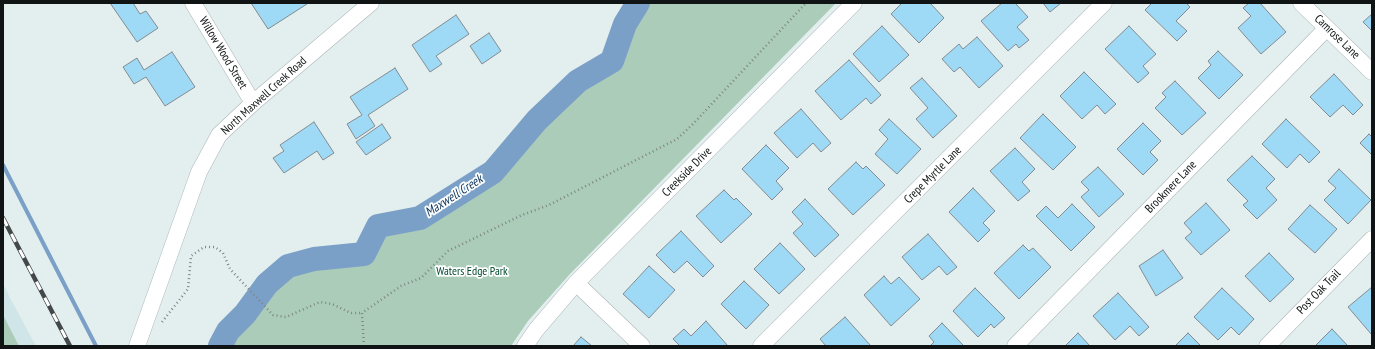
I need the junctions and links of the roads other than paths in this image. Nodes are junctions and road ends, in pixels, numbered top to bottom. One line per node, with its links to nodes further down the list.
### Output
1 (193, 3): 8 (street, Willow Wood Street)
2 (371, 3): 8 (street, North Maxwell Creek Road)
3 (854, 3): 10 (street, Creekside Drive)
4 (1104, 3): 14 (street, Crepe Myrtle Lane)
5 (1301, 3): 6 (street, Camrose Lane)
6 (1327, 28): 7 (street, Camrose Lane); 15 (street, Brookmere Lane)
7 (1372, 72)
8 (253, 102): 11 (street, North Maxwell Creek Road)
9 (1372, 239): 16 (street, Post Oak Trail)
10 (576, 283): 12 (street, Creekside Drive); 13 (street)
11 (137, 346)
12 (525, 346)
13 (642, 346)
14 (761, 346)
15 (1015, 346)
16 (1267, 346)

